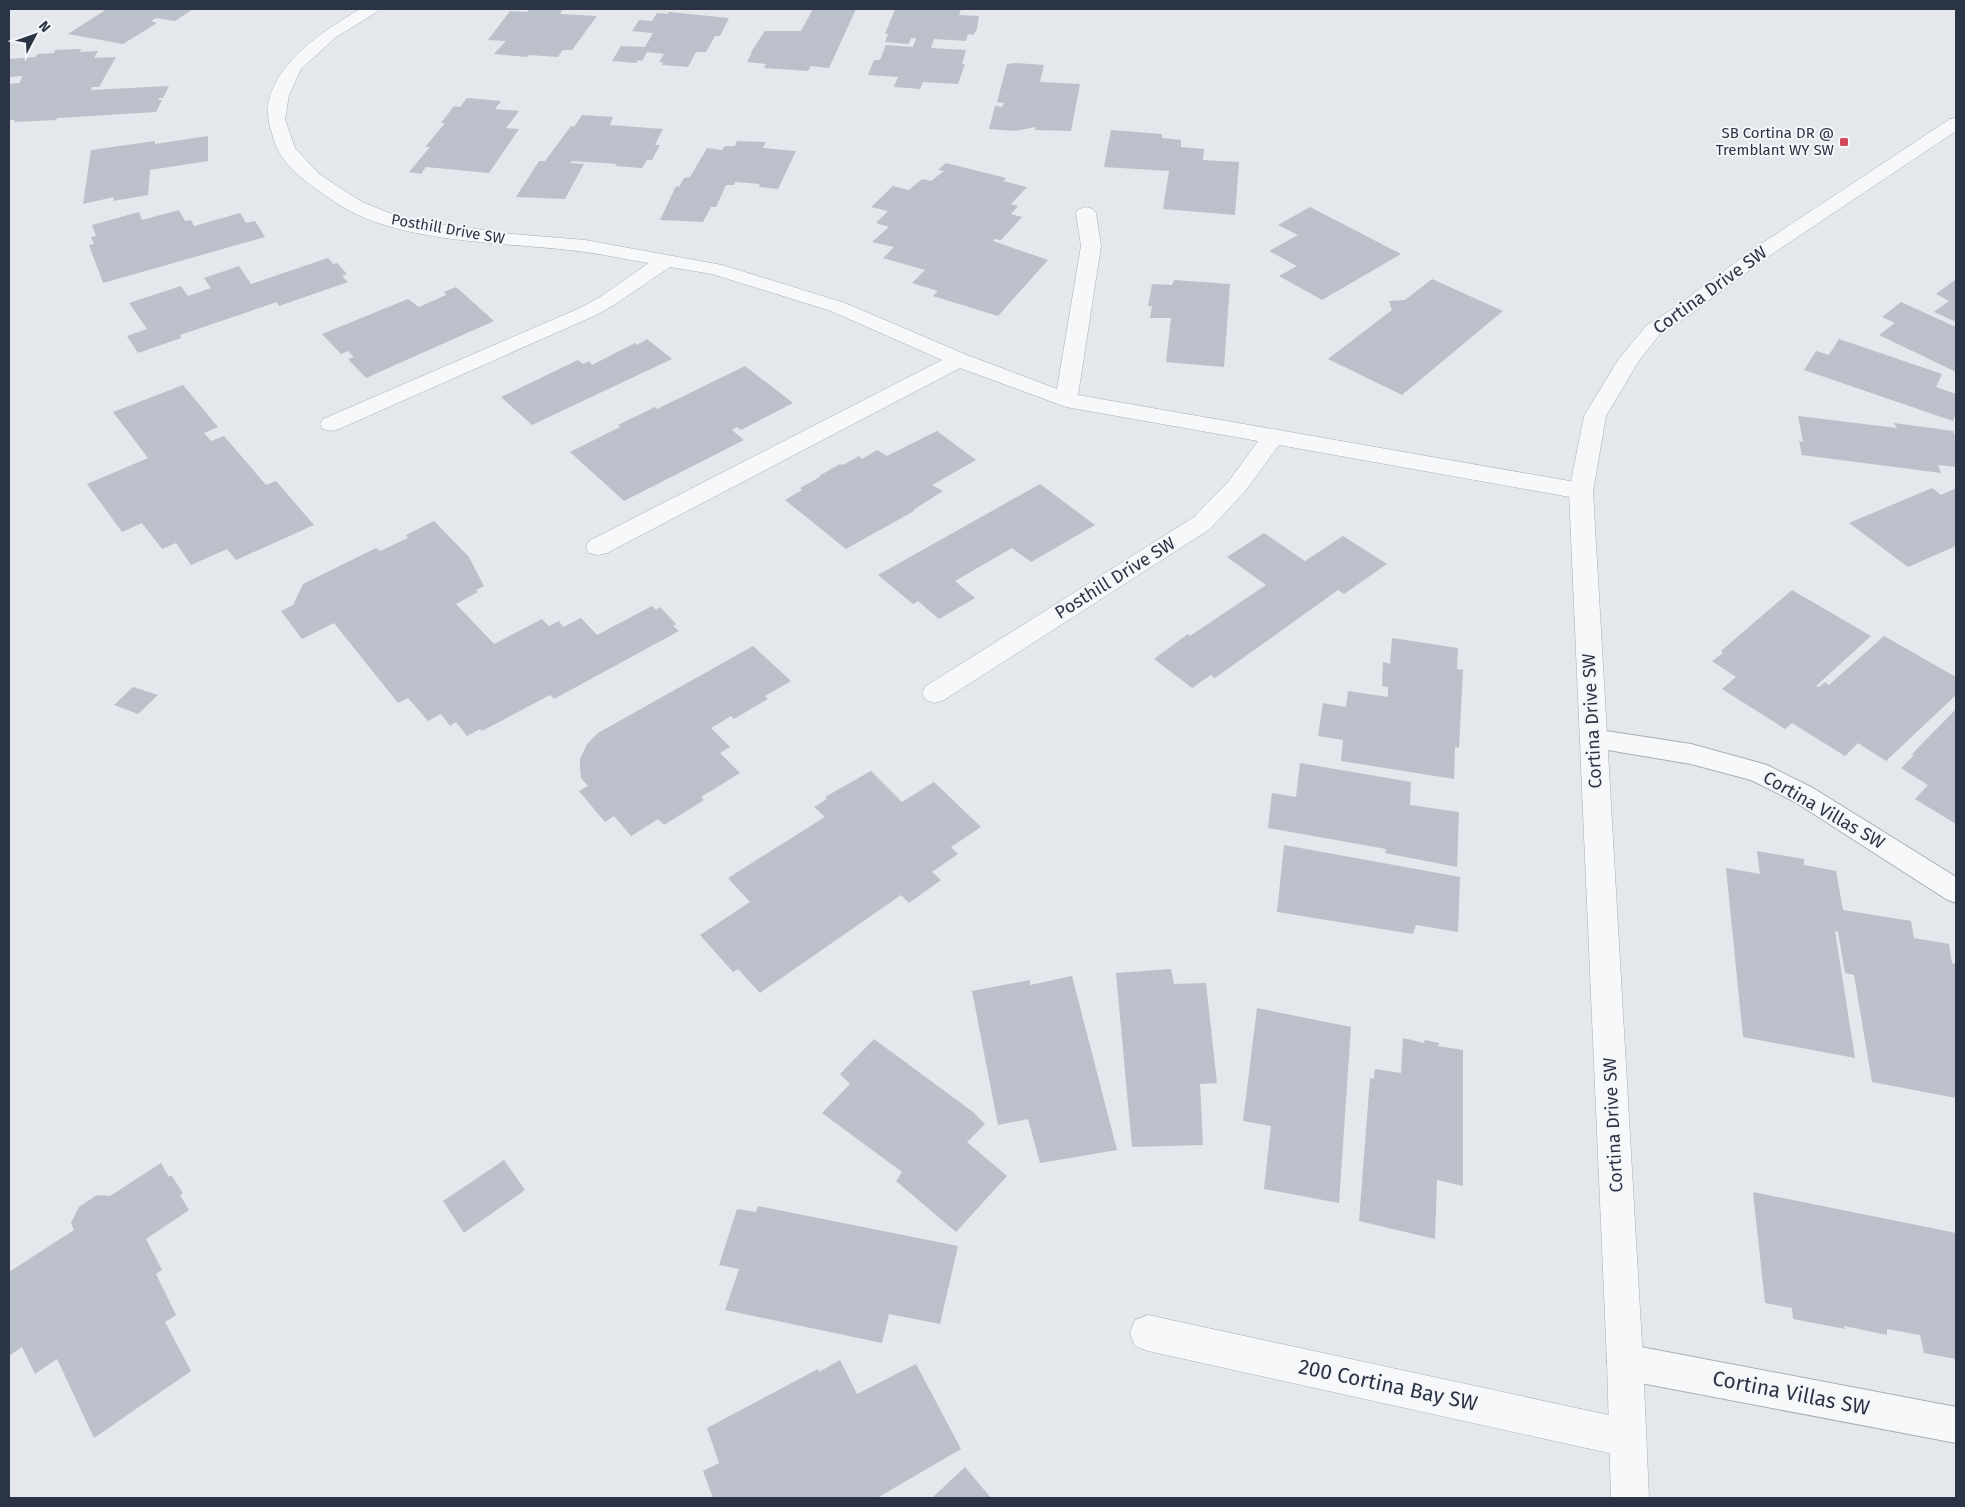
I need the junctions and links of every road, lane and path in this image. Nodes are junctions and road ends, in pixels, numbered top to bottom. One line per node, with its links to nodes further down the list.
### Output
1 (371, 9): 4 (street, Posthill Drive SW)
2 (1956, 123): 9 (street, Cortina Drive SW)
3 (1086, 213): 6 (street)
4 (666, 260): 5 (street, Posthill Drive SW); 7 (street)
5 (959, 360): 6 (street, Posthill Drive SW); 10 (street)
6 (1066, 400): 8 (street, Posthill Drive SW)
7 (331, 424)
8 (1273, 437): 9 (street, Posthill Drive SW); 11 (street, Posthill Drive SW)
9 (1581, 491): 12 (street, Cortina Drive SW)
10 (598, 547)
11 (934, 693)
12 (1593, 739): 13 (lane, Cortina Villas SW); 15 (street, Cortina Drive SW)
13 (1956, 891)
14 (1148, 1333): 17 (street, 200 Cortina Bay SW)
15 (1626, 1362): 16 (lane, Cortina Villas SW); 17 (street, Cortina Drive SW)
16 (1956, 1425)
17 (1627, 1438): 18 (street, Cortina Drive SW)
18 (1630, 1498)

